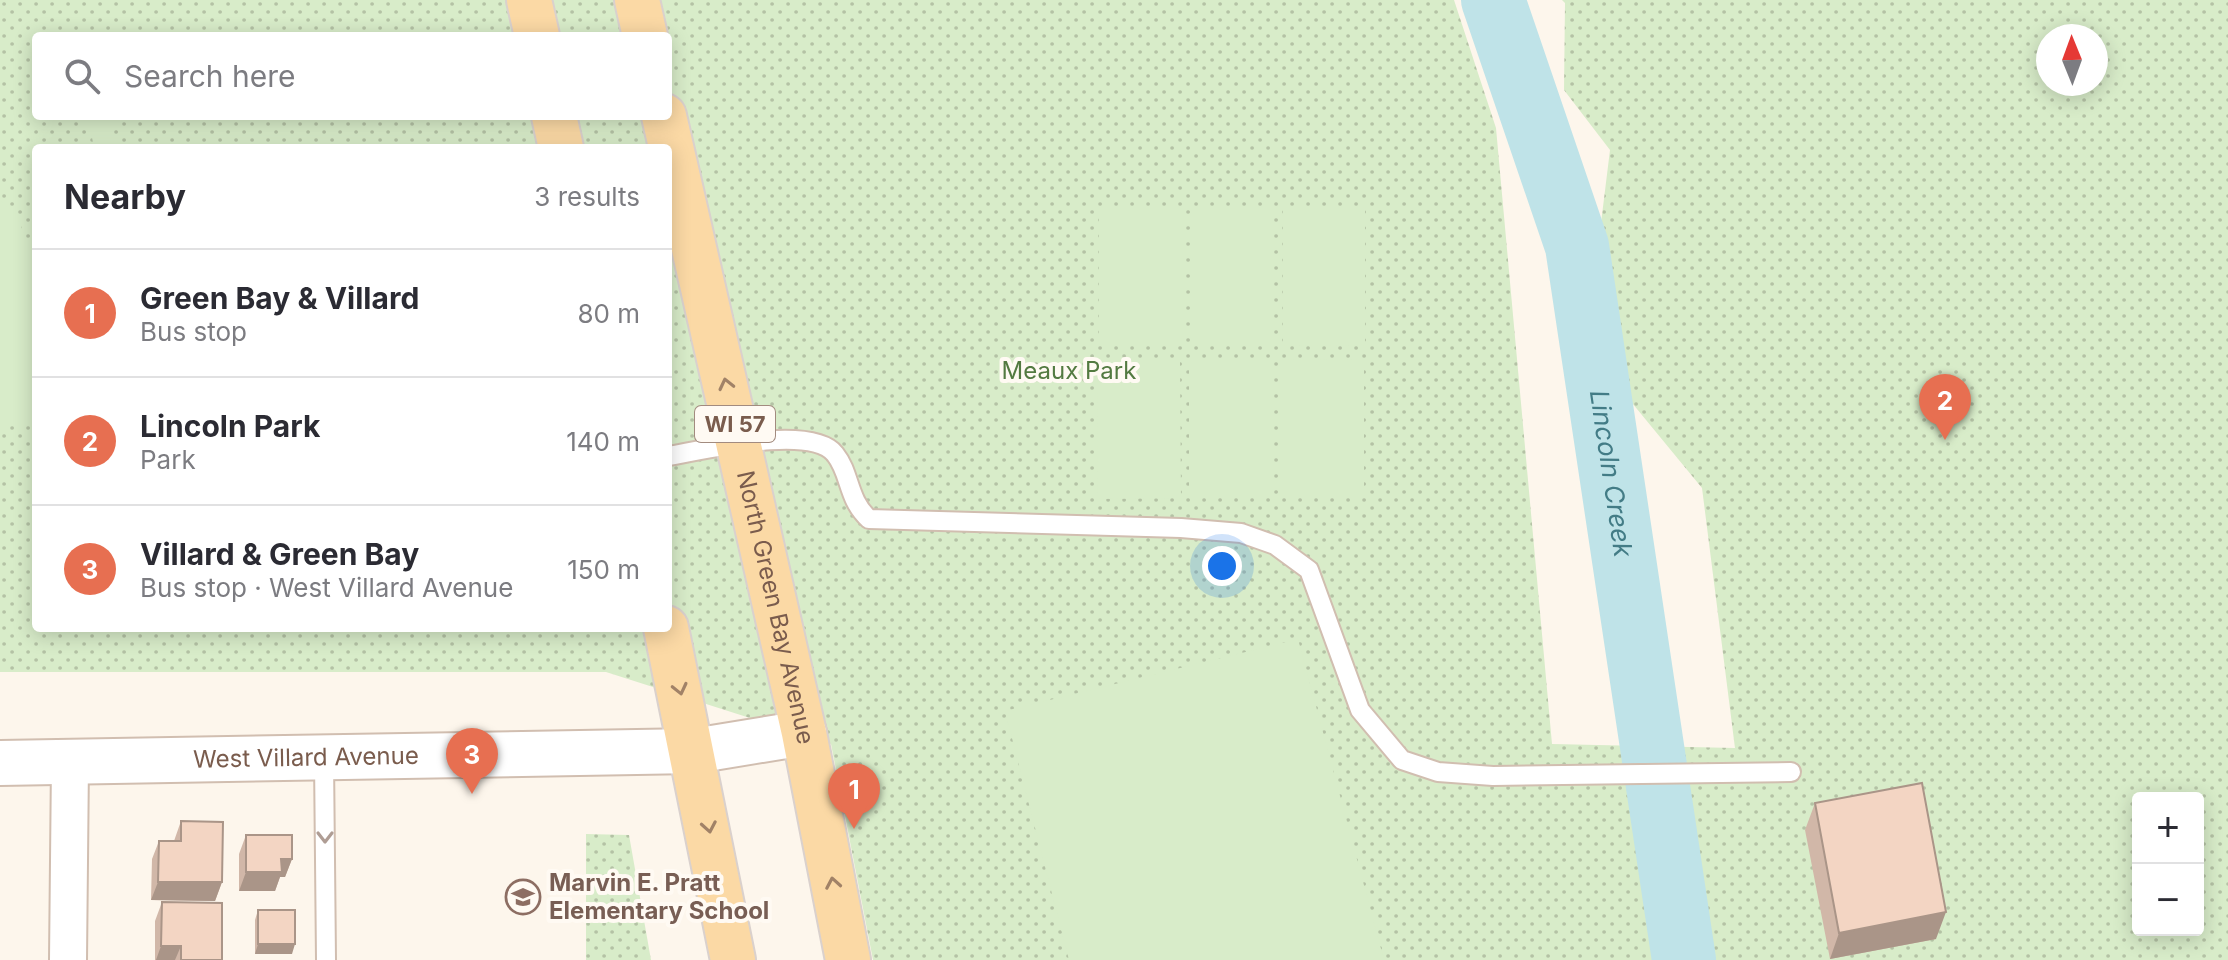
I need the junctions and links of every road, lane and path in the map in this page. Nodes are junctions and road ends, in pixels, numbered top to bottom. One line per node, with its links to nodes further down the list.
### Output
1 (529, 0): 3 (main road)
2 (637, 0): 4 (main road)
3 (536, 32)
4 (644, 32)
5 (555, 120): 7 (main road)
6 (665, 120): 8 (main road, North Green Bay Avenue / WI 57, one-way to 6)
7 (560, 144)
8 (670, 144)
9 (672, 151): 10 (main road, North Green Bay Avenue / WI 57, one-way to 9)
10 (739, 443): 11 (lane); 13 (main road, North Green Bay Avenue / WI 57); 18 (lane)
11 (672, 455)
12 (667, 632): 14 (main road, one-way to 14)
13 (804, 733): 14 (street, West Villard Avenue); 22 (main road, North Green Bay Avenue / WI 57, one-way to 13)
14 (694, 751): 15 (street, West Villard Avenue); 21 (main road, one-way to 21)
15 (324, 759): 16 (street, West Villard Avenue); 20 (lane, one-way to 20)
16 (70, 762): 17 (street, West Villard Avenue); 19 (street)
17 (0, 763)
18 (1791, 772)
19 (68, 960)
20 (326, 960)
21 (733, 960)
22 (848, 960)

